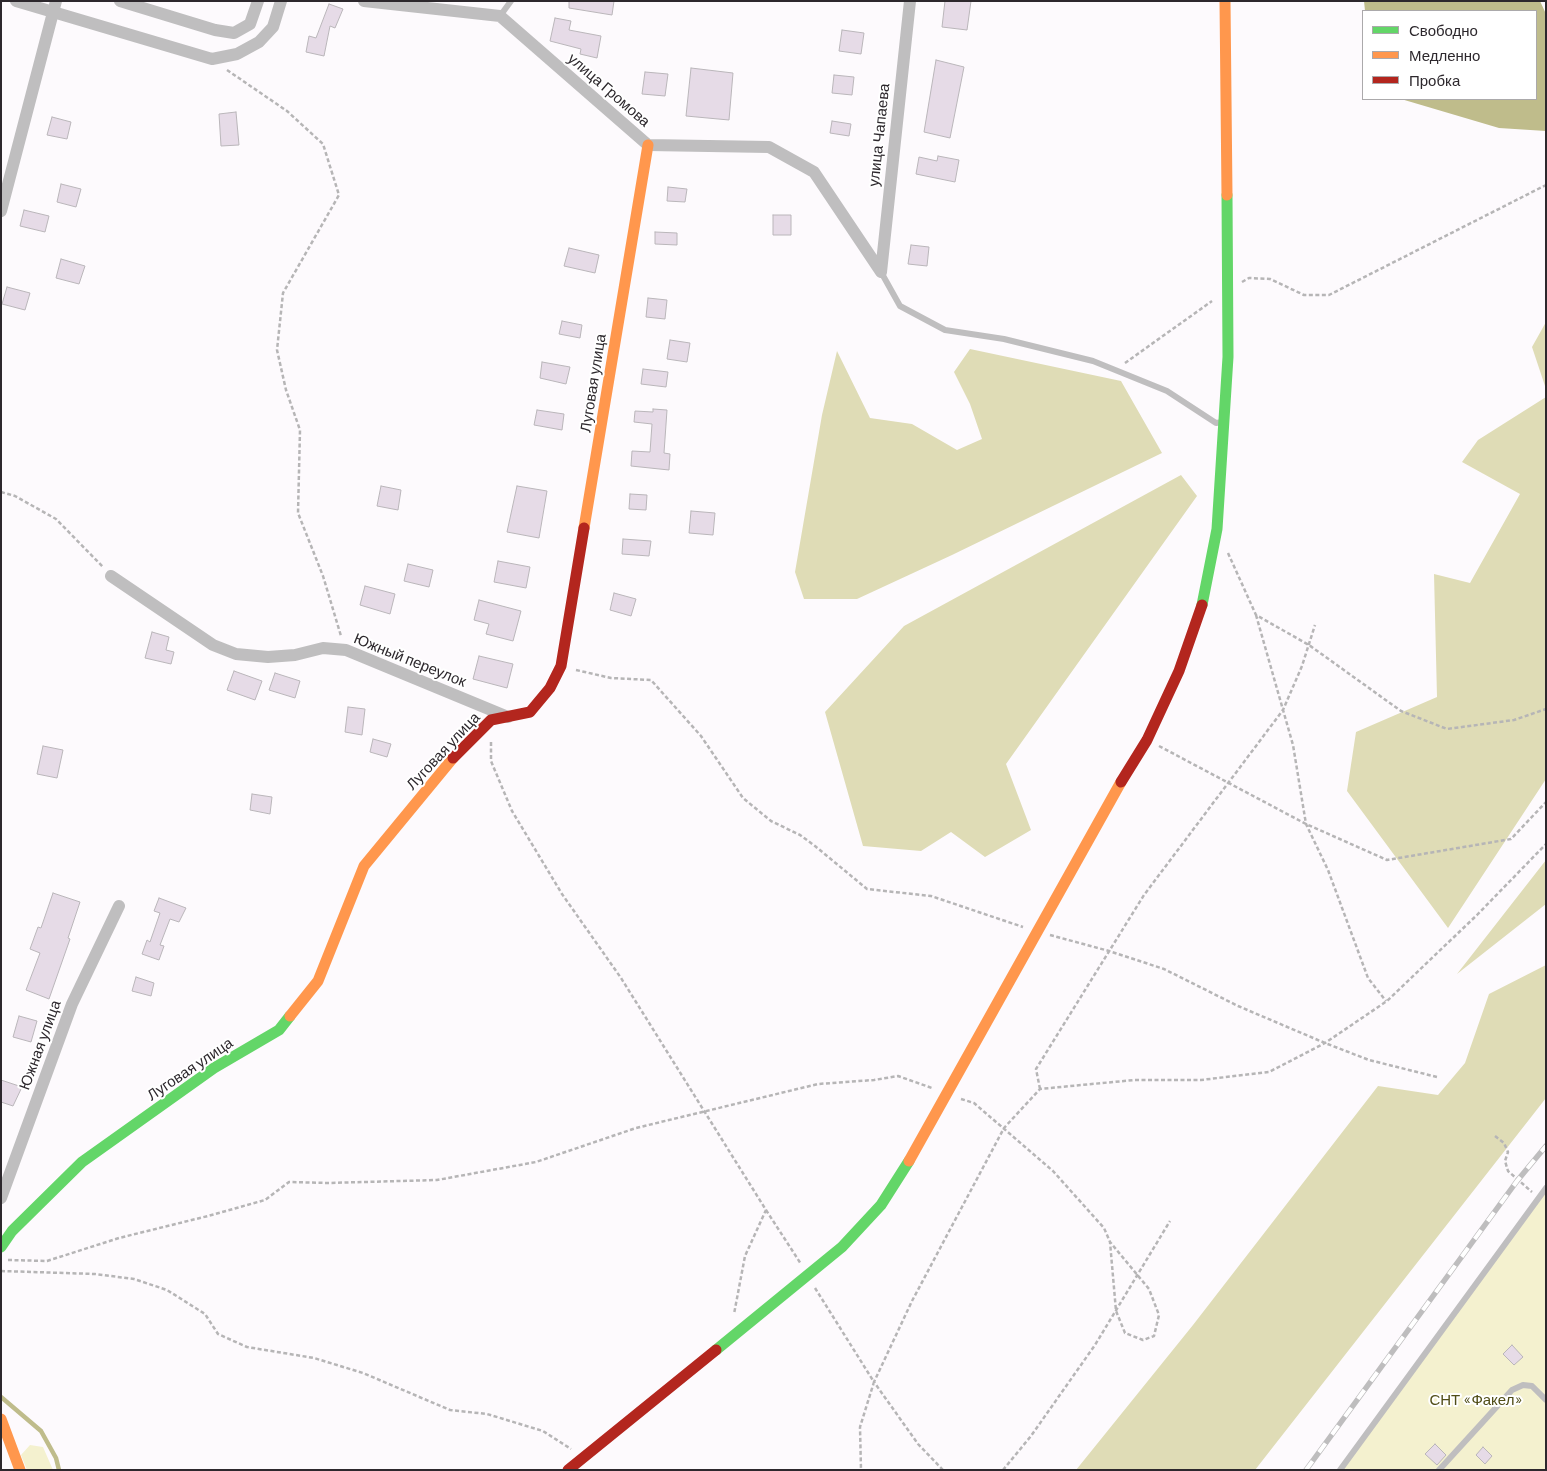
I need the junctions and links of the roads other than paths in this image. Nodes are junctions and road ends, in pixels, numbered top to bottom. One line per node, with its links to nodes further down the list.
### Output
1 (16, 1): 9 (street)
2 (120, 1): 3 (street)
3 (258, 1)
4 (281, 1): 9 (street)
5 (364, 1): 10 (street)
6 (511, 1): 10 (lane)
7 (910, 1): 13 (street, улица Чапаева)
8 (1225, 1): 14 (street)
9 (54, 7): 12 (street)
10 (500, 16): 11 (street, улица Громова)
11 (648, 145): 13 (street, улица Громова); 16 (street, Луговая улица)
12 (1, 210)
13 (880, 272): 14 (lane)
14 (1224, 422): 24 (street)
15 (111, 576): 16 (street, Южный переулок)
16 (508, 717): 20 (street, Луговая улица)
17 (119, 906): 19 (street, Южная улица)
18 (1546, 1188): 25 (lane)
19 (1, 1198)
20 (1, 1247)
21 (1546, 1400): 26 (lane)
22 (1, 1419): 23 (street)
23 (20, 1470)
24 (568, 1470)
25 (1340, 1470)
26 (1439, 1470)

